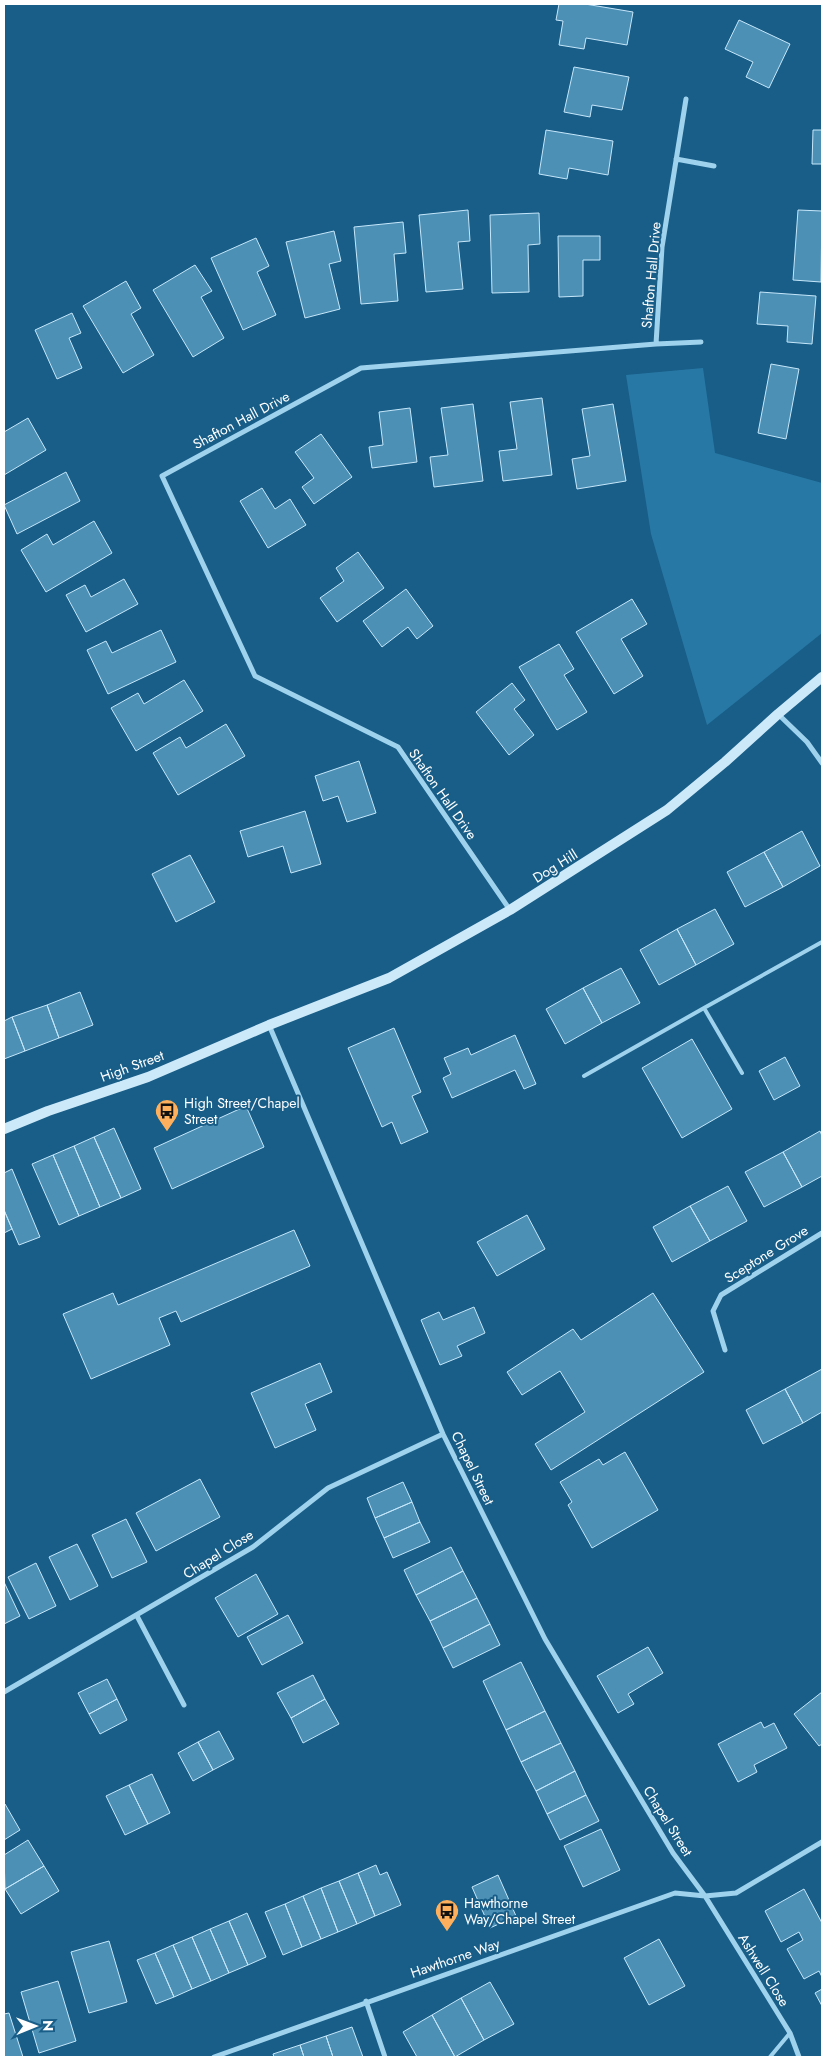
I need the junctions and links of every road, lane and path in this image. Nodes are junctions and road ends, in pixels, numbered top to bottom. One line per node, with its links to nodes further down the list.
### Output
1 (686, 99): 2 (street, Shafton Hall Drive)
2 (676, 159): 3 (street); 5 (street, Shafton Hall Drive)
3 (714, 166)
4 (701, 342): 5 (street)
5 (656, 344): 9 (street, Shafton Hall Drive)
6 (822, 677): 7 (street, Dog Hill)
7 (778, 714): 8 (street); 9 (street, Dog Hill)
8 (822, 763)
9 (510, 910): 12 (street, Dog Hill)
10 (822, 942): 11 (lane)
11 (704, 1008): 13 (lane); 14 (lane)
12 (269, 1025): 15 (street, High Street); 18 (street, Chapel Street)
13 (742, 1073)
14 (584, 1076)
15 (4, 1129)
16 (822, 1233): 17 (street, Sceptone Grove)
17 (725, 1350)
18 (443, 1434): 19 (street, Chapel Close); 23 (street, Chapel Street)
19 (137, 1616): 20 (street, Chapel Close); 21 (street)
20 (4, 1692)
21 (184, 1705)
22 (822, 1842): 23 (street, Hawthorne Way)
23 (705, 1896): 24 (street, Hawthorne Way); 25 (street, Ashwell Close)
24 (366, 2001): 26 (street, Hawthorne Way); 27 (street)
25 (790, 2033): 28 (lane); 29 (street, Ashwell Close)
26 (214, 2057)
27 (385, 2057)
28 (770, 2057)
29 (799, 2057)

